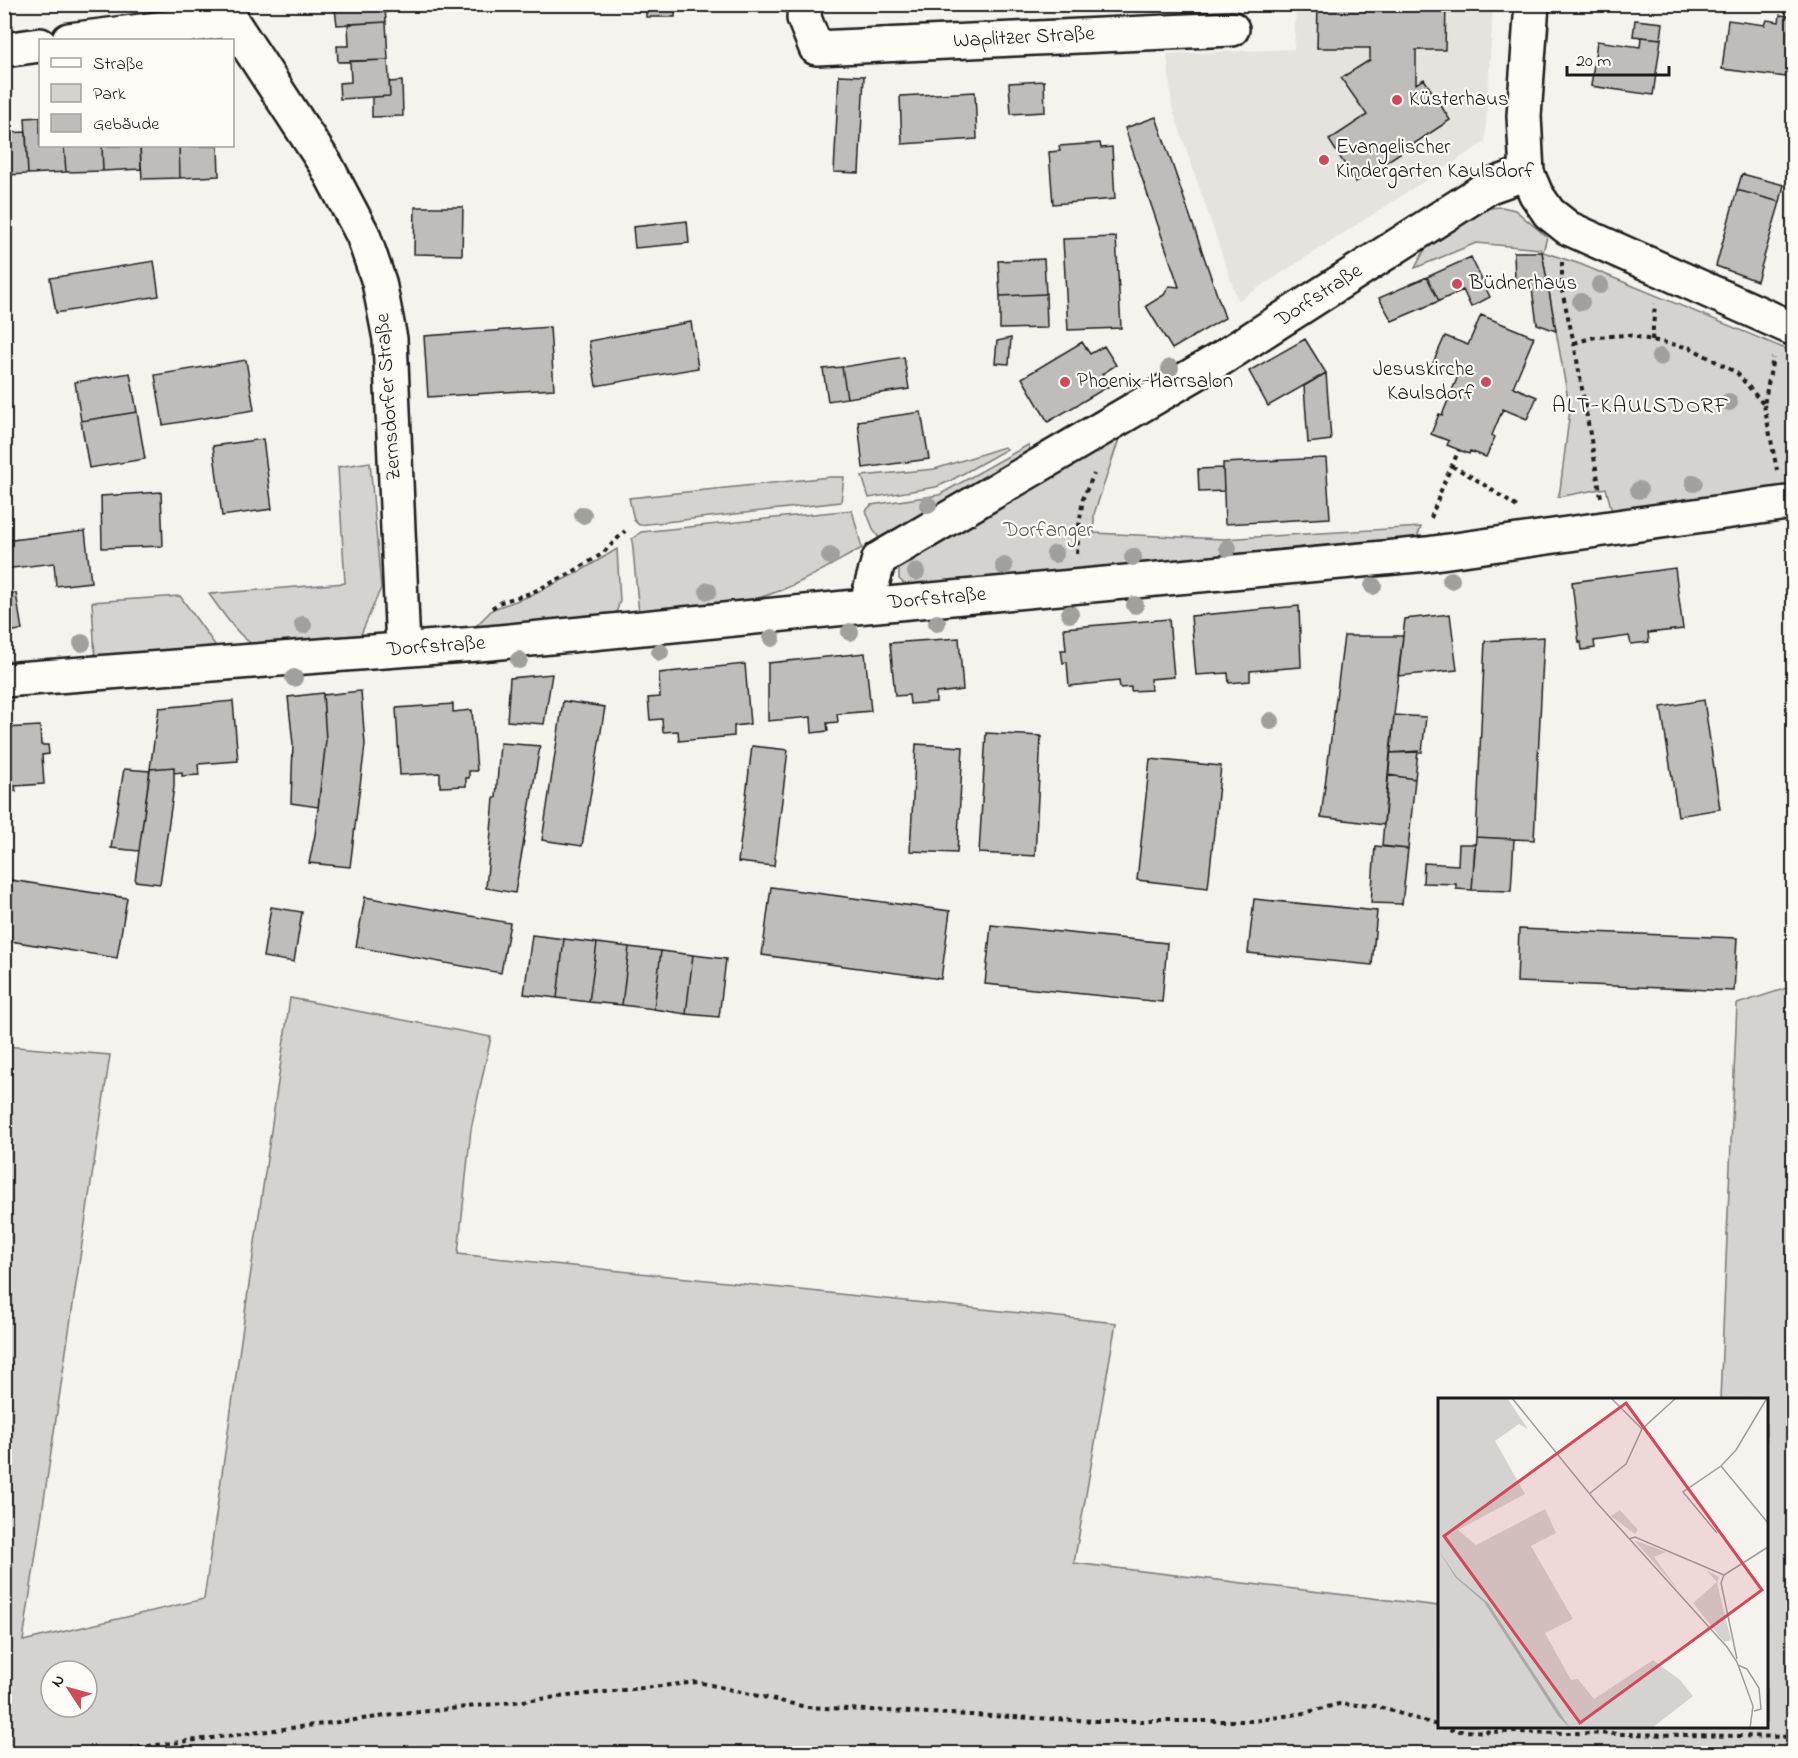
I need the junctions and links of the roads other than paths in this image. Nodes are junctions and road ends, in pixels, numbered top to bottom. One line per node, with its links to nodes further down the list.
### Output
1 (805, 4): 4 (street, Waplitzer Straße)
2 (1532, 4): 8 (street)
3 (230, 12): 5 (street); 12 (street, Zernsdorfer Straße)
4 (1232, 29)
5 (75, 39)
6 (39, 45): 7 (street)
7 (4, 50)
8 (1527, 173): 9 (street); 11 (street, Dorfstraße)
9 (1784, 340)
10 (1786, 490): 11 (street, Dorfstraße)
11 (866, 606): 12 (street, Dorfstraße)
12 (403, 649): 13 (street, Dorfstraße)
13 (4, 680)

